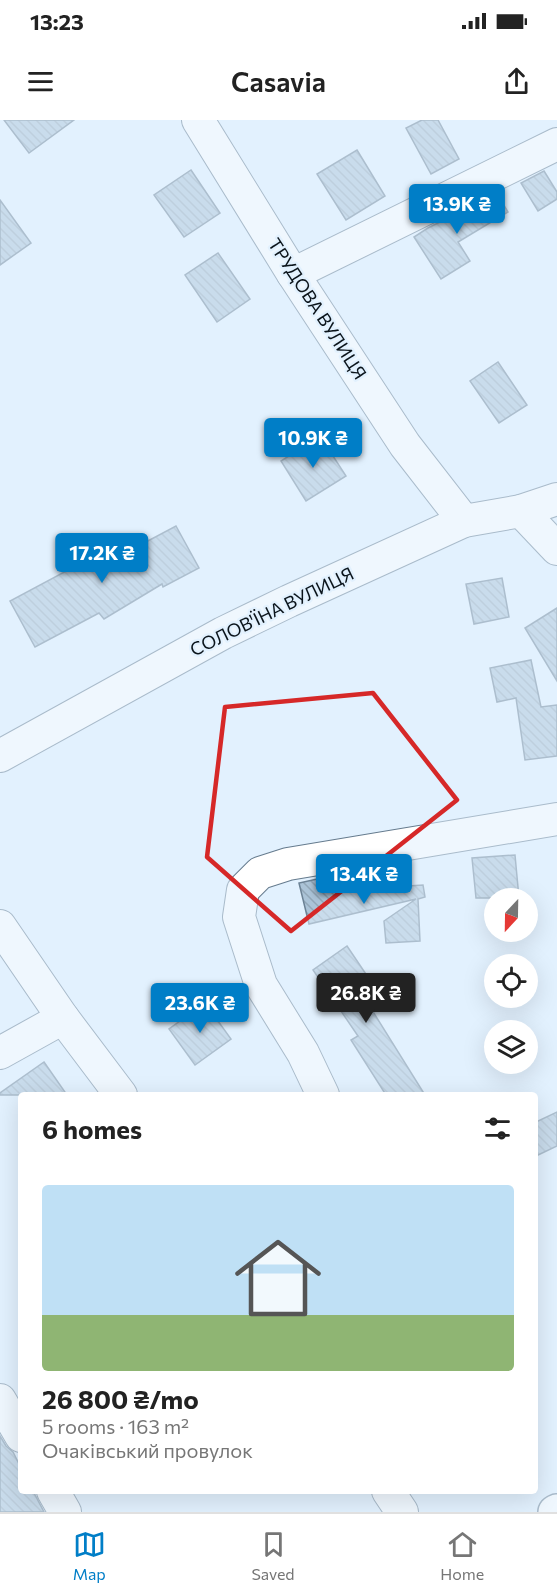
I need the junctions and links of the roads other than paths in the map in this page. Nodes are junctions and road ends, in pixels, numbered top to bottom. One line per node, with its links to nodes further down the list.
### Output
1 (198, 120): 3 (street, ТРУДОВА ВУЛИЦЯ)
2 (557, 144): 3 (street)
3 (293, 274): 6 (street, ТРУДОВА ВУЛИЦЯ)
4 (557, 499): 5 (street, СОЛОВ'ЇНА ВУЛИЦЯ)
5 (521, 511): 6 (street, СОЛОВ'ЇНА ВУЛИЦЯ); 7 (street)
6 (464, 522): 8 (street, СОЛОВ'ЇНА ВУЛИЦЯ)
7 (557, 549)
8 (0, 756)
9 (557, 819): 14 (street)
10 (0, 927): 11 (street)
11 (63, 1018): 12 (street); 13 (street)
12 (0, 1053)
13 (119, 1092)
14 (322, 1092)
15 (0, 1400): 16 (street)
16 (18, 1431)
17 (55, 1494): 19 (street)
18 (390, 1494): 20 (street)
19 (65, 1512)
20 (402, 1512)

